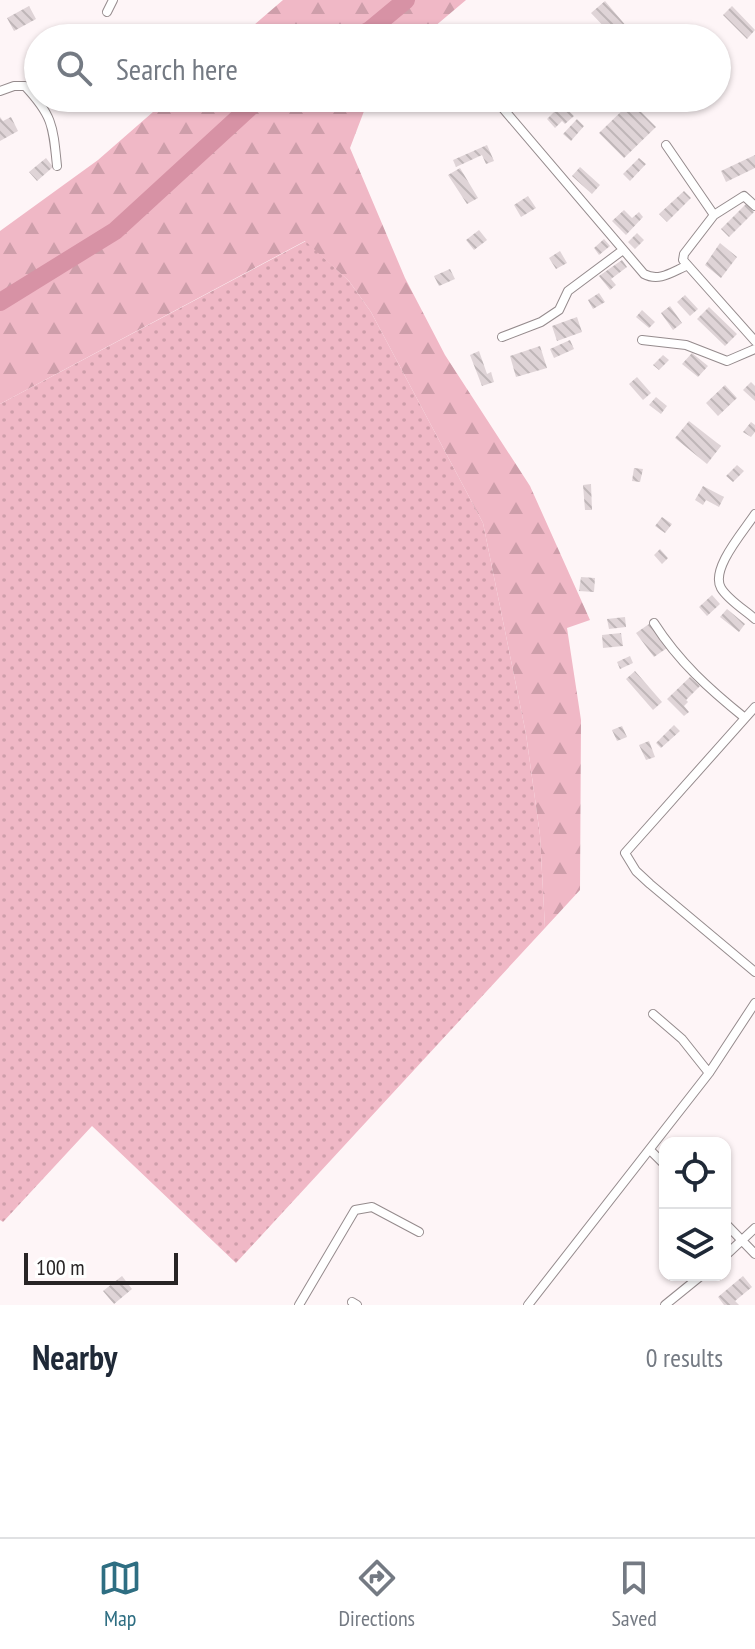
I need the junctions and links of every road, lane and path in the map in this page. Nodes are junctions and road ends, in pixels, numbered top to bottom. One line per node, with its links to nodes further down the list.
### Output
1 (113, 0): 2 (street)
2 (107, 12)
3 (24, 86): 4 (street)
4 (0, 91)
5 (47, 112): 8 (street)
6 (506, 112): 11 (street)
7 (666, 145): 10 (street)
8 (57, 166)
9 (755, 206): 10 (street)
10 (714, 215): 12 (street)
11 (623, 250): 12 (street); 13 (street)
12 (686, 266): 15 (street)
13 (502, 337)
14 (642, 340): 16 (street)
15 (755, 341)
16 (755, 349)
17 (755, 514): 18 (street)
18 (755, 619)
19 (654, 623): 21 (street)
20 (755, 707): 21 (street)
21 (745, 718): 22 (street)
22 (755, 972)
23 (755, 1003): 25 (street)
24 (653, 1014): 25 (street)
25 (709, 1073): 26 (street)
26 (650, 1150): 27 (street); 36 (street)
27 (659, 1159)
28 (755, 1228): 31 (street)
29 (731, 1229): 31 (street)
30 (419, 1232): 35 (street)
31 (743, 1241): 32 (street); 33 (street)
32 (731, 1251)
33 (755, 1254)
34 (695, 1281): 37 (street)
35 (299, 1305)
36 (528, 1305)
37 (665, 1305)

